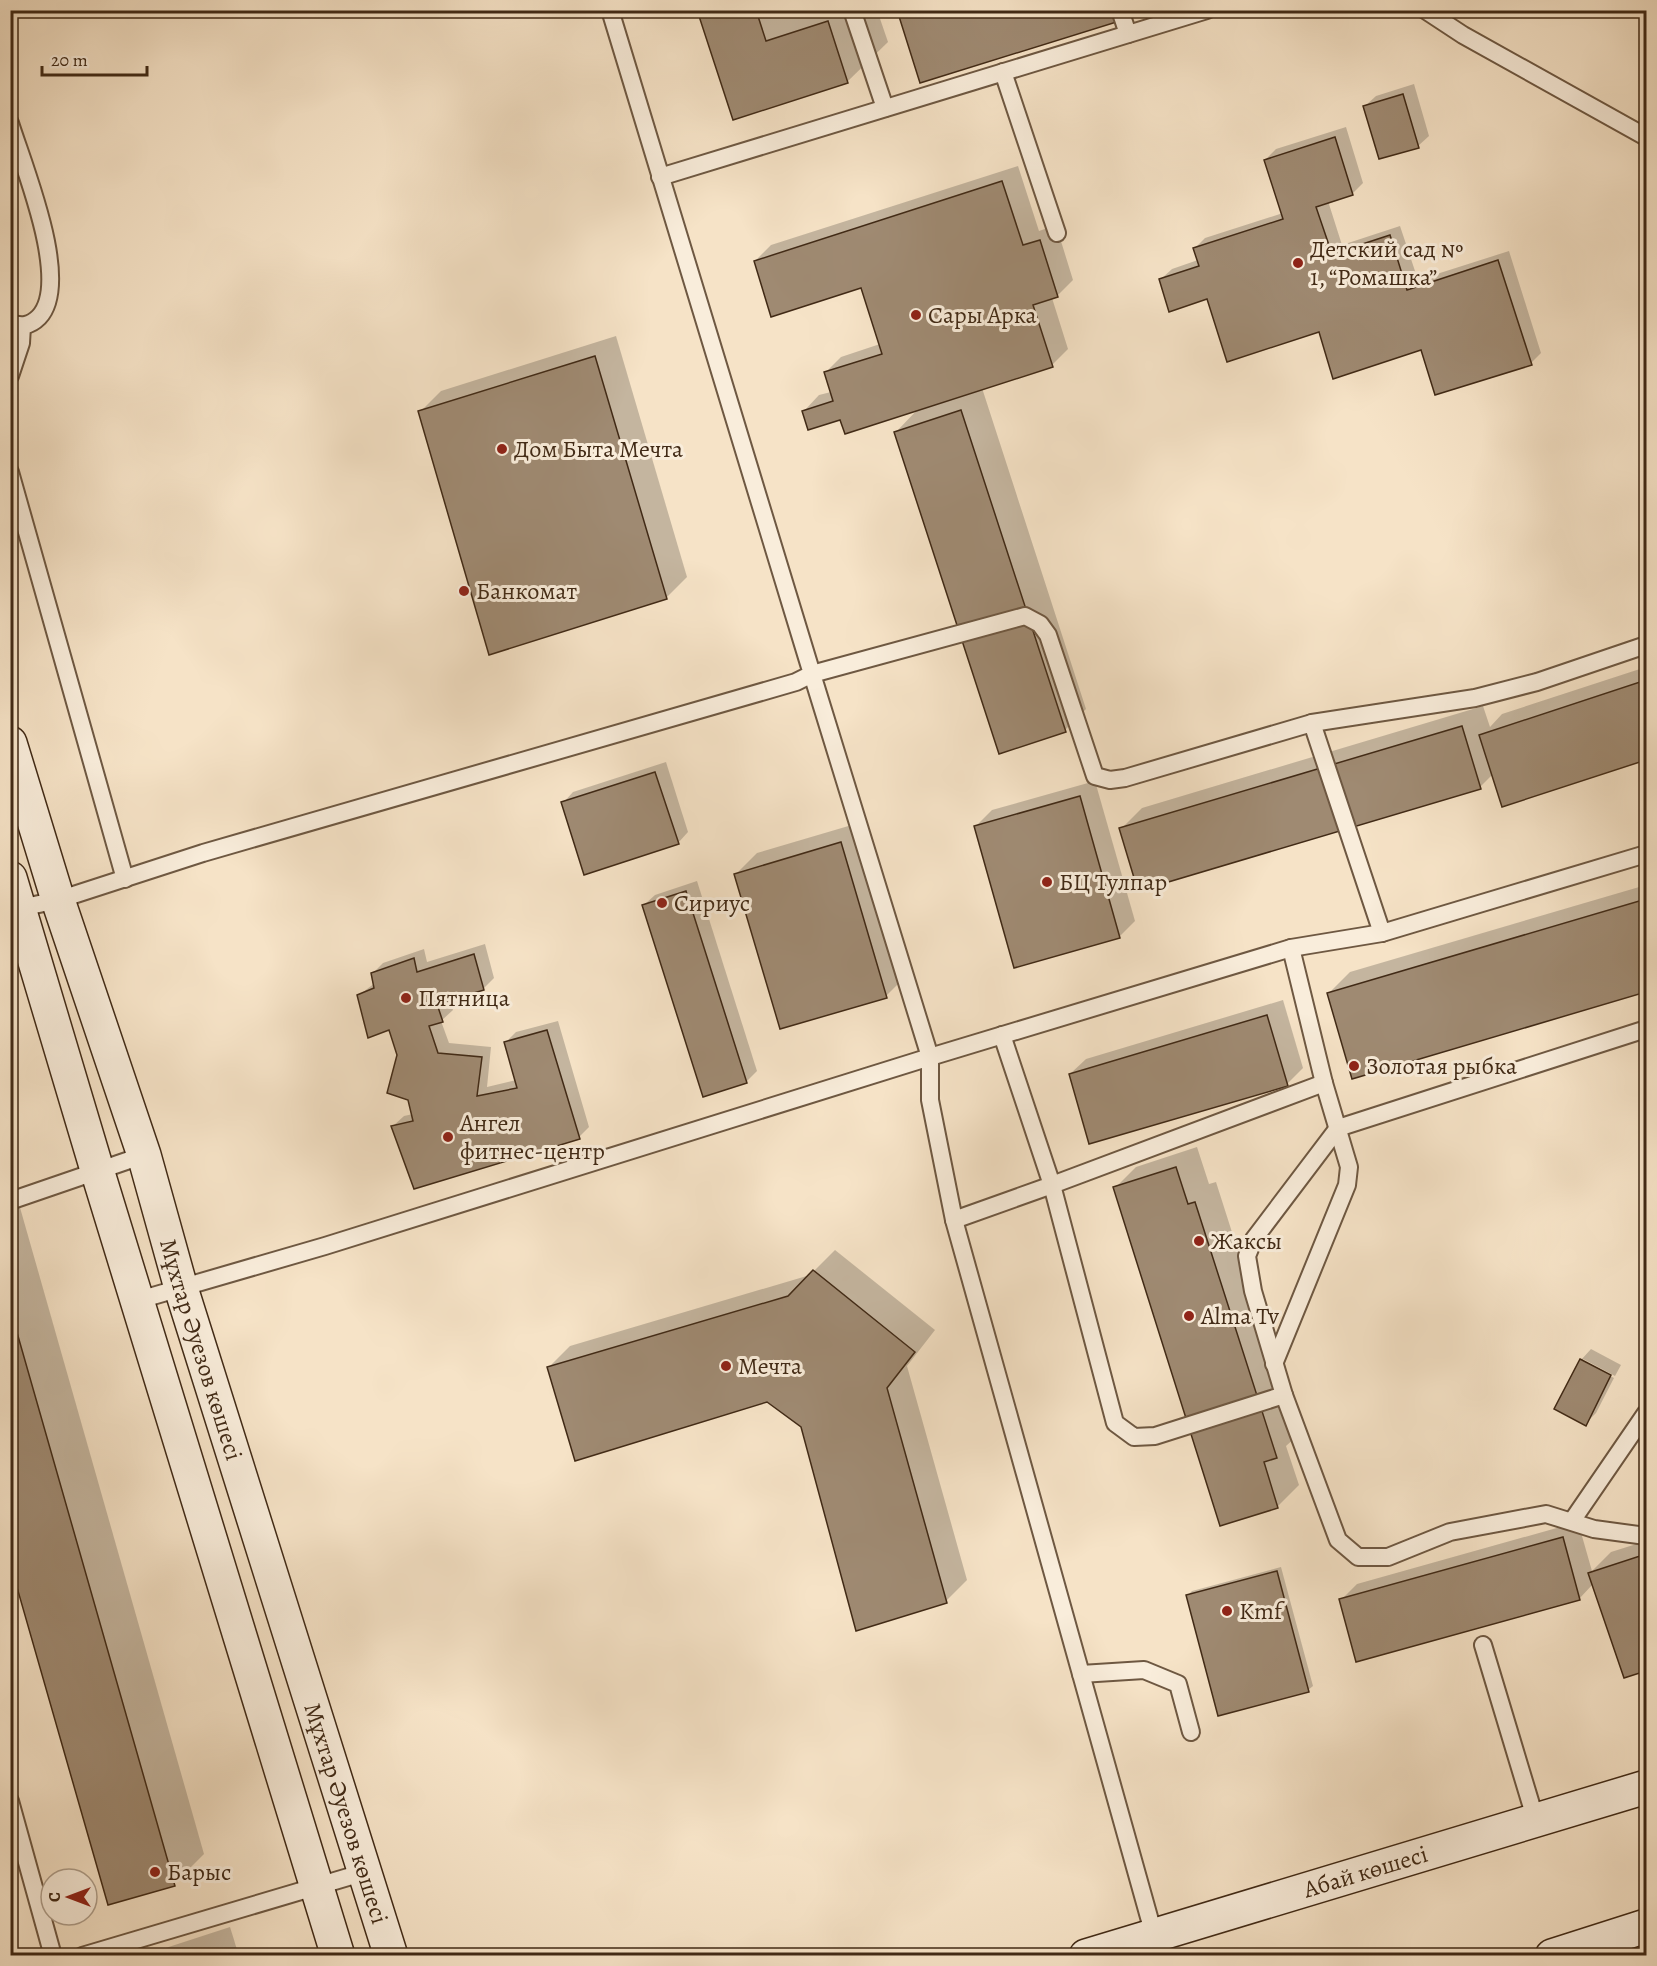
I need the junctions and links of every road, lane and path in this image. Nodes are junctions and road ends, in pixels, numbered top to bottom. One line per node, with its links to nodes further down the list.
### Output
1 (610, 10): 11 (lane)
2 (852, 10): 8 (lane)
3 (1120, 10): 6 (lane)
4 (1207, 10): 6 (lane)
5 (1425, 10): 10 (lane)
6 (1128, 34): 7 (lane)
7 (1003, 72): 8 (lane); 12 (lane)
8 (885, 108): 11 (lane)
9 (10, 123): 13 (lane)
10 (1647, 137)
11 (660, 177): 17 (lane)
12 (1057, 233)
13 (16, 324): 14 (lane)
14 (10, 376)
15 (10, 472): 22 (lane)
16 (1647, 645): 18 (lane)
17 (812, 674): 18 (lane); 22 (lane); 29 (lane)
18 (1312, 723): 25 (lane)
19 (10, 743): 23 (main road, Мұхтар Әуезов көшесі)
20 (1647, 854): 25 (lane)
21 (10, 878): 24 (main road, Мұхтар Әуезов көшесі)
22 (125, 879): 23 (lane)
23 (58, 900): 24 (lane); 32 (main road, Мұхтар Әуезов көшесі)
24 (20, 908): 33 (main road, Мұхтар Әуезов көшесі)
25 (1382, 933): 26 (lane)
26 (1291, 948): 28 (lane); 30 (lane)
27 (1647, 1029): 31 (lane)
28 (1002, 1035): 29 (lane); 34 (lane)
29 (930, 1057): 36 (lane); 37 (lane)
30 (1323, 1083): 31 (lane); 34 (lane)
31 (1338, 1128): 39 (lane); 39 (lane)
32 (144, 1155): 33 (lane); 37 (main road, Мұхтар Әуезов көшесі)
33 (98, 1173): 35 (lane); 38 (main road, Мұхтар Әуезов көшесі)
34 (1052, 1185): 36 (lane); 40 (lane)
35 (10, 1201)
36 (954, 1220): 45 (lane)
37 (181, 1288): 38 (lane); 50 (main road, Мұхтар Әуезов көшесі)
38 (139, 1300): 51 (main road, Мұхтар Әуезов көшесі)
39 (1274, 1364): 40 (lane)
40 (1284, 1395): 42 (lane)
41 (1647, 1413): 42 (lane)
42 (1572, 1521): 43 (lane)
43 (1647, 1536)
44 (1483, 1645): 49 (lane)
45 (1081, 1674): 46 (lane); 53 (lane)
46 (1191, 1732)
47 (1647, 1787): 49 (main road, Абай көшесі)
48 (10, 1801): 54 (lane)
49 (1536, 1821): 53 (main road, Абай көшесі)
50 (365, 1872): 51 (lane); 57 (main road, Мұхтар Әуезов көшесі)
51 (316, 1886): 55 (lane); 56 (main road, Мұхтар Әуезов көшесі)
52 (1647, 1926): 59 (main road)
53 (1154, 1935): 58 (main road, Абай көшесі)
54 (53, 1956)
55 (82, 1956)
56 (338, 1956)
57 (391, 1956)
58 (1086, 1956)
59 (1552, 1956)

